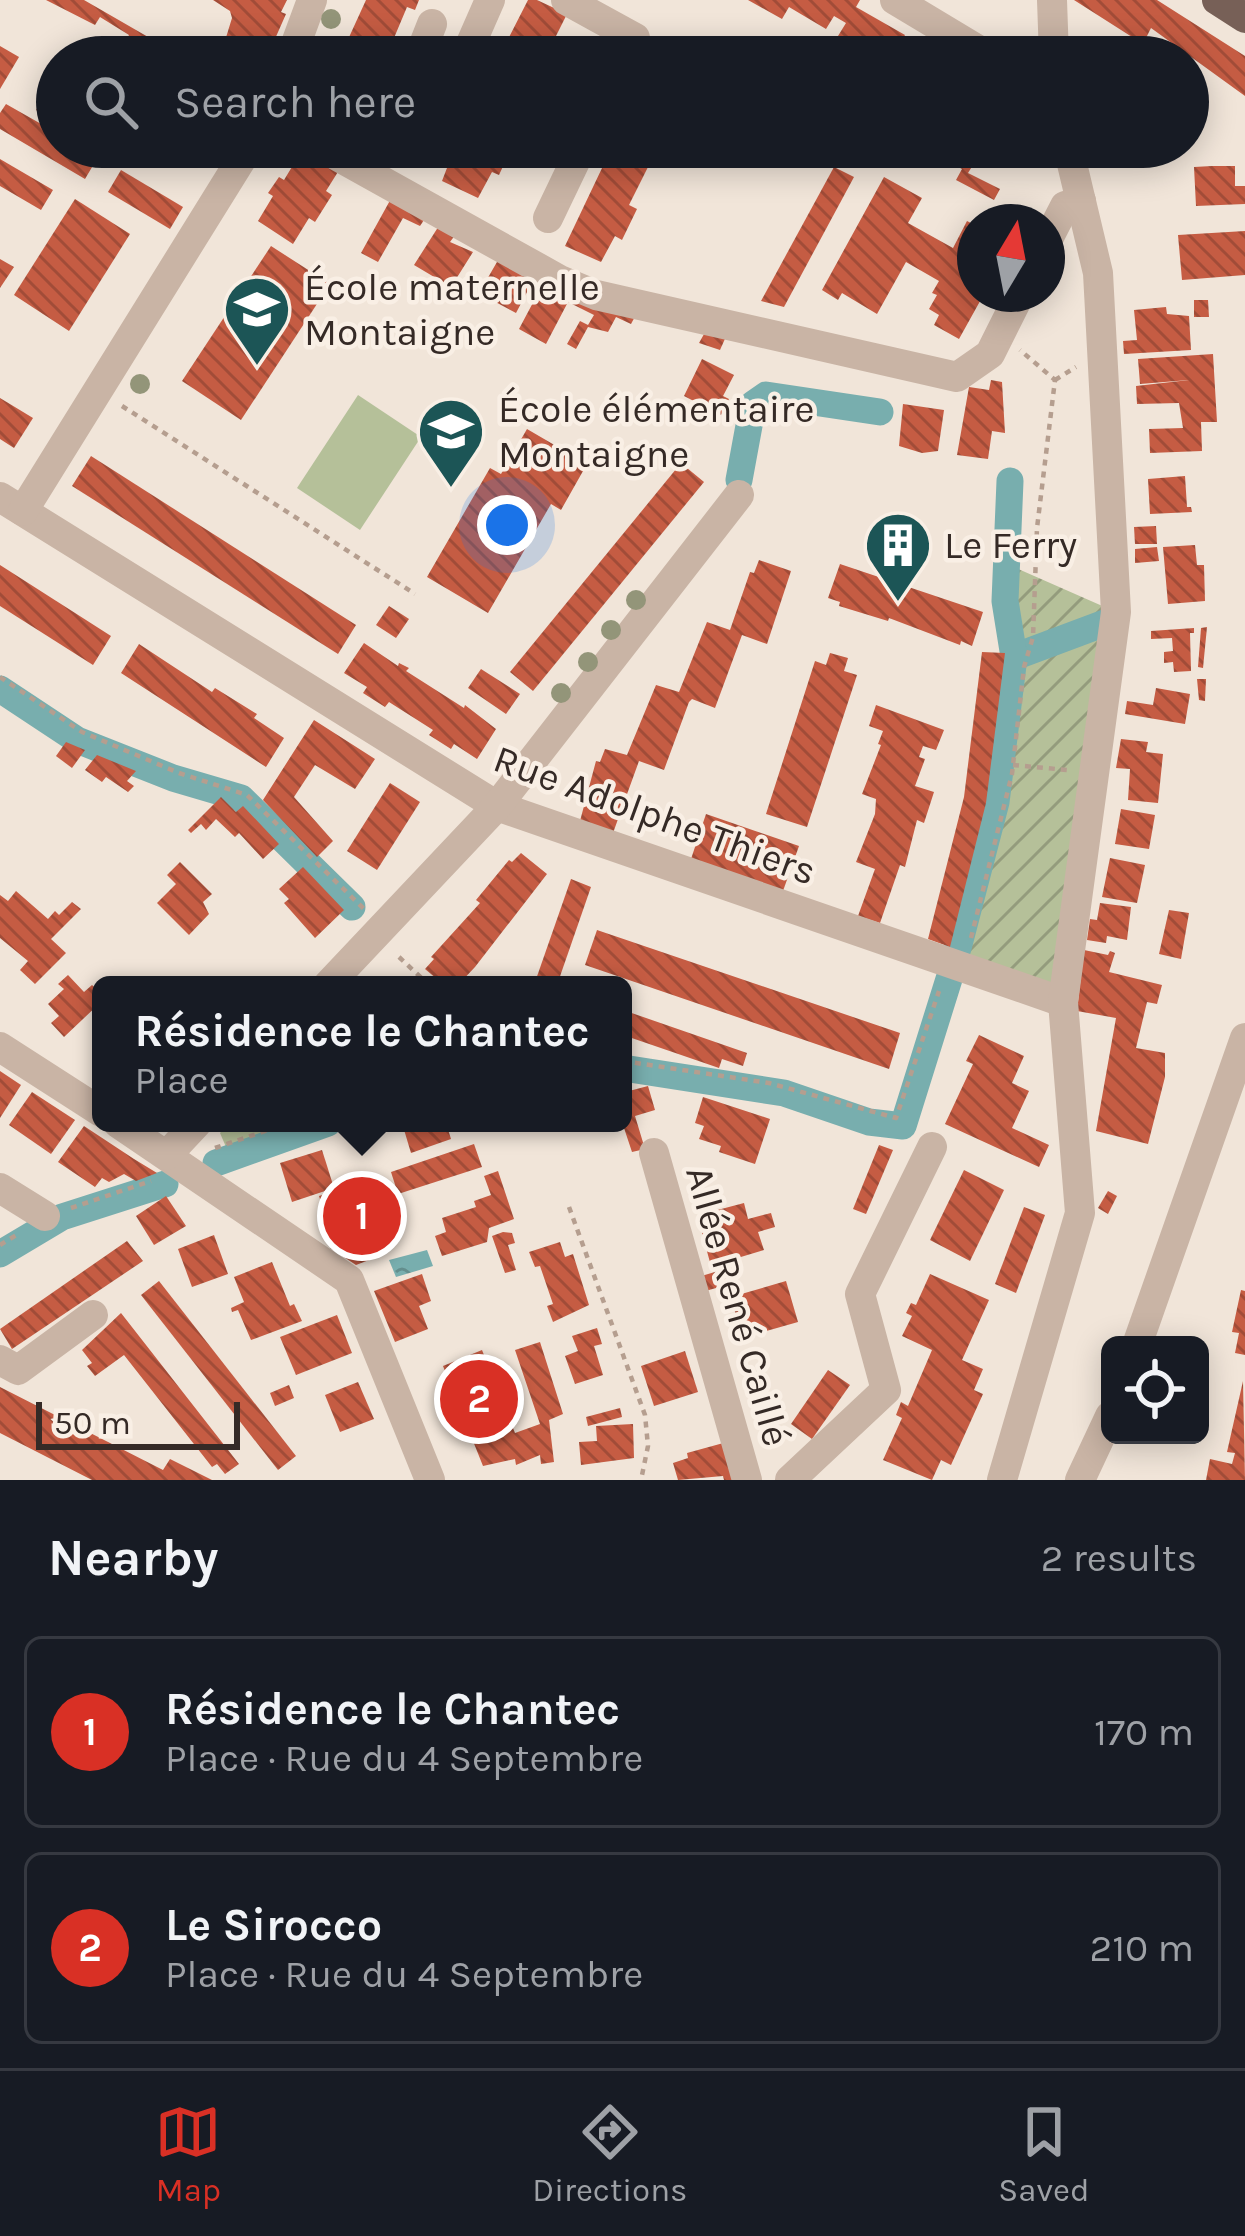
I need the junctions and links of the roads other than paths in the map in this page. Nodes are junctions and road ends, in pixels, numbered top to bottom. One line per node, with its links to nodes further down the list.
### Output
1 (312, 0): 9 (street)
2 (490, 0): 11 (street)
3 (566, 0): 12 (street)
4 (895, 0): 13 (street)
5 (1052, 0): 14 (street)
6 (1217, 0): 7 (main road)
7 (1245, 18)
8 (432, 24): 10 (street)
9 (299, 36)
10 (427, 36)
11 (474, 36)
12 (631, 36)
13 (955, 36)
14 (1053, 36)
15 (236, 168): 24 (street)
16 (359, 168): 22 (street)
17 (573, 168): 21 (street)
18 (1072, 168): 19 (street)
19 (1081, 201): 20 (street); 27 (street)
20 (1065, 206)
21 (548, 218)
22 (1011, 312)
23 (739, 495): 25 (street)
24 (12, 504): 25 (street, Rue Adolphe Thiers)
25 (497, 806): 26 (street); 27 (street, Rue Adolphe Thiers)
26 (336, 976)
27 (1063, 1001): 45 (street)
28 (1245, 1038): 39 (street)
29 (0, 1047): 30 (street)
30 (92, 1106)
31 (128, 1132): 35 (street)
32 (204, 1136): 35 (street)
33 (932, 1148): 44 (street)
34 (654, 1153): 43 (street, Allée René Caillé)
35 (167, 1165): 42 (street)
36 (0, 1188): 37 (street)
37 (46, 1216)
38 (93, 1315): 40 (street)
39 (1140, 1336)
40 (0, 1360)
41 (1101, 1436): 46 (street)
42 (430, 1480)
43 (747, 1480)
44 (790, 1480)
45 (1002, 1480)
46 (1080, 1480)

